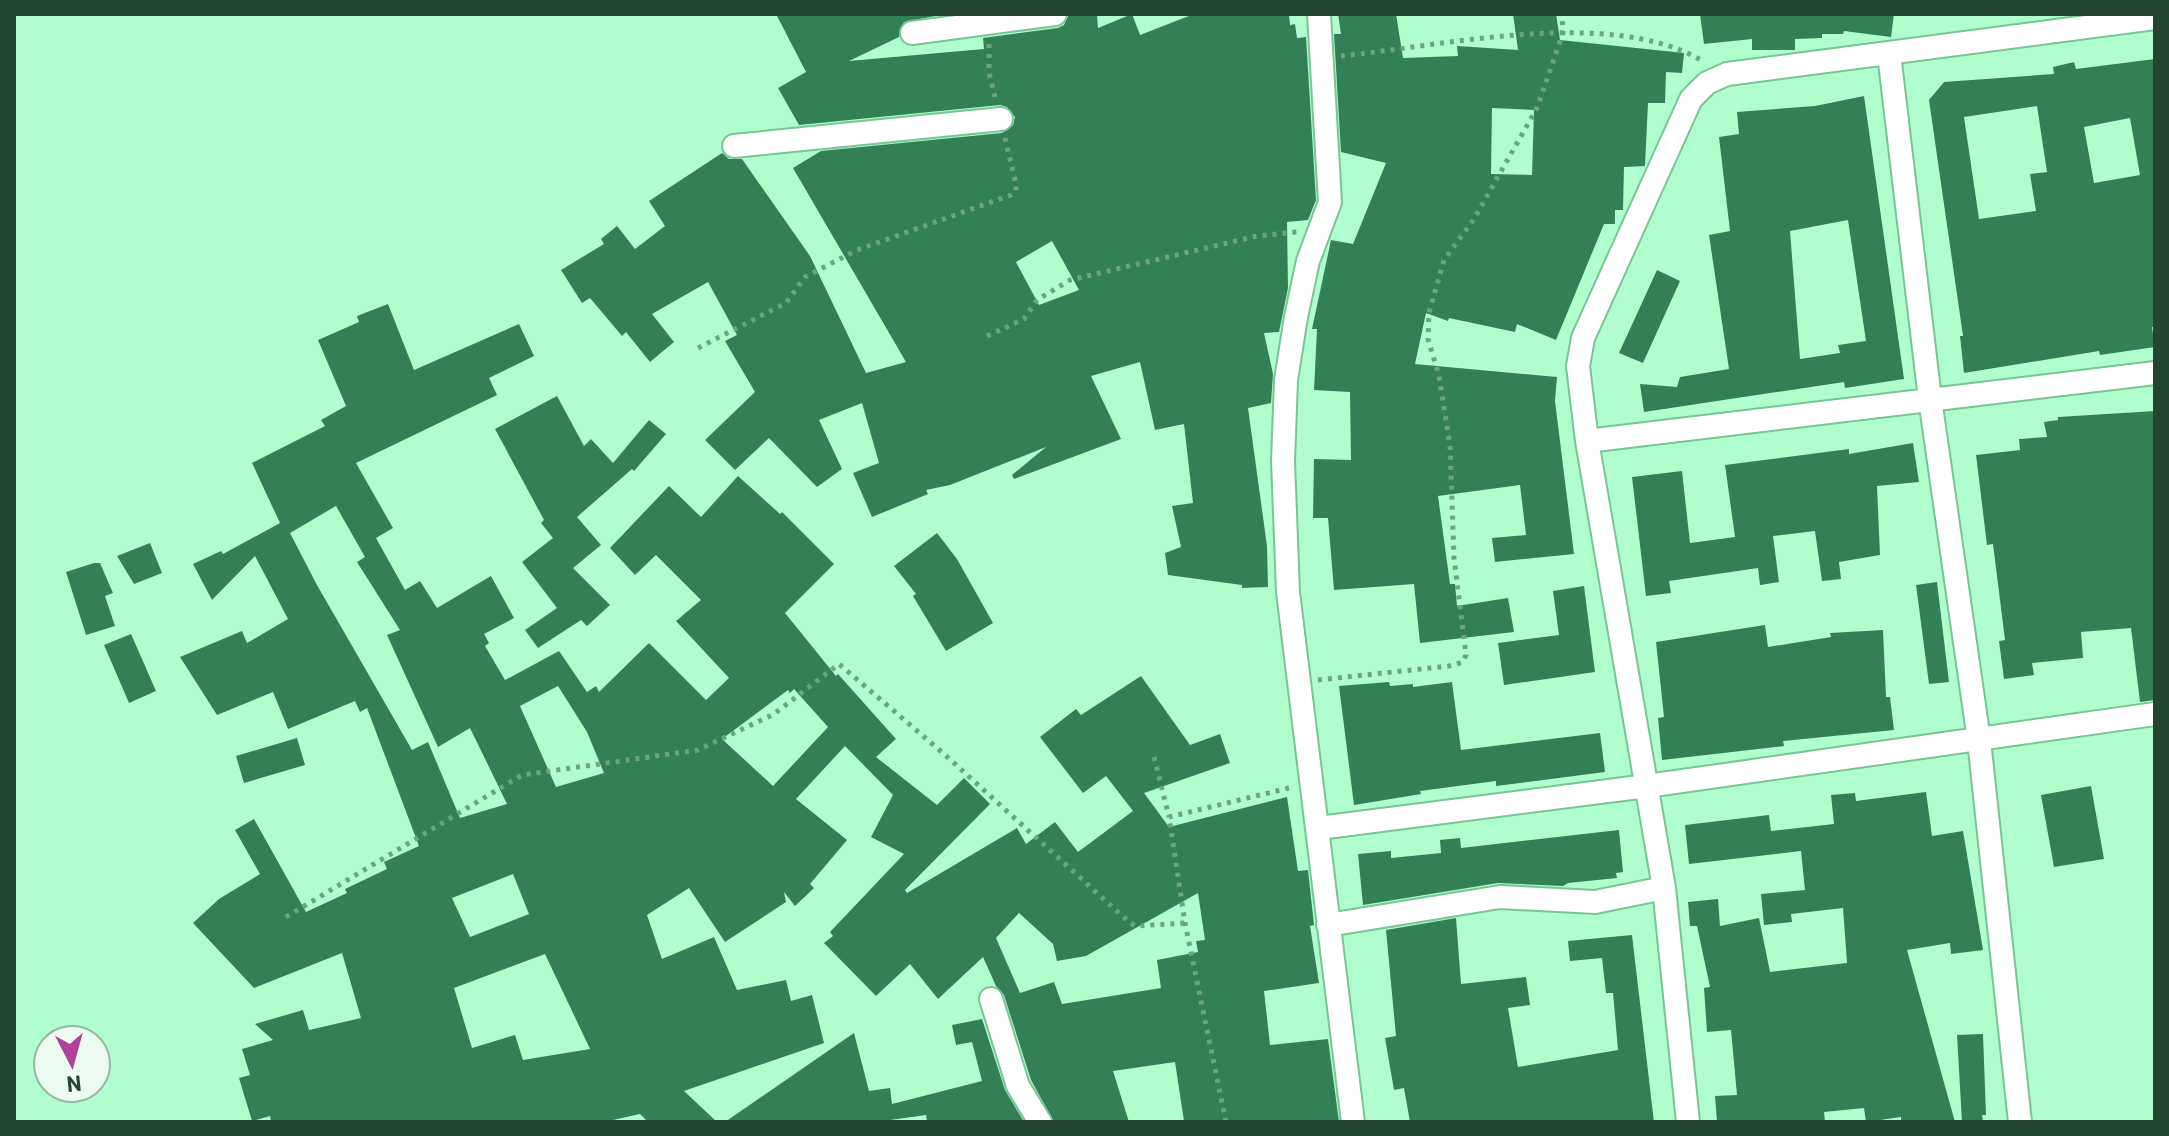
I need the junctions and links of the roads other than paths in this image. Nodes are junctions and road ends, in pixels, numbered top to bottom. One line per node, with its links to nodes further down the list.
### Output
1 (1055, 14): 4 (street)
2 (1319, 14): 14 (street)
3 (2155, 18): 5 (street)
4 (912, 33)
5 (1889, 54): 9 (street); 10 (street)
6 (1001, 119): 7 (street)
7 (734, 146)
8 (2155, 373): 9 (street)
9 (1930, 399): 10 (street); 12 (street)
10 (1587, 441): 13 (street)
11 (2155, 714): 12 (street)
12 (1979, 740): 13 (street); 21 (street)
13 (1647, 786): 14 (street); 15 (street)
14 (1319, 828): 16 (street)
15 (1664, 888): 16 (street); 20 (street)
16 (1328, 925): 19 (street)
17 (991, 999): 18 (street)
18 (1040, 1122)
19 (1353, 1122)
20 (1688, 1122)
21 (2020, 1122)

